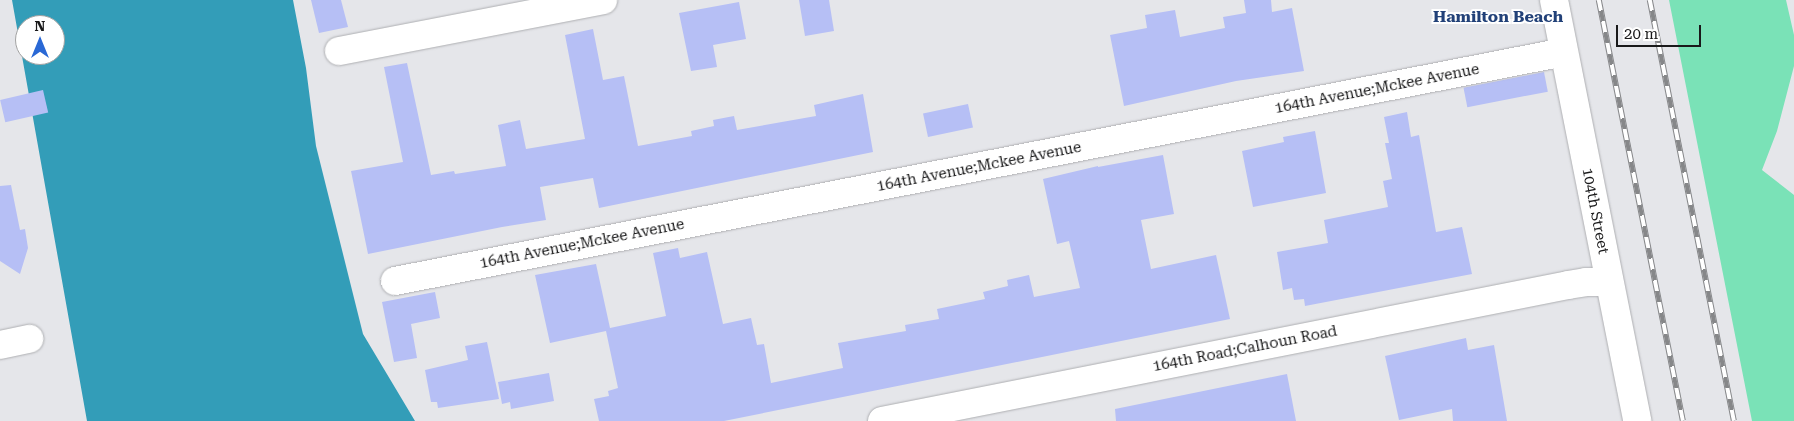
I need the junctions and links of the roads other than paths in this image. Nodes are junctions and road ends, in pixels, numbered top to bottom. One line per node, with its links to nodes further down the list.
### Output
1 (603, 0): 3 (street)
2 (1554, 0): 4 (street, 104th Street)
3 (338, 51)
4 (1564, 52): 5 (street, 164th Avenue;Mckee Avenue); 6 (street, 104th Street)
5 (394, 281)
6 (1608, 282): 9 (street, 164th Road;Calhoun Road); 10 (street, 104th Street)
7 (29, 339): 8 (street)
8 (0, 345)
9 (882, 421)
10 (1638, 421)

